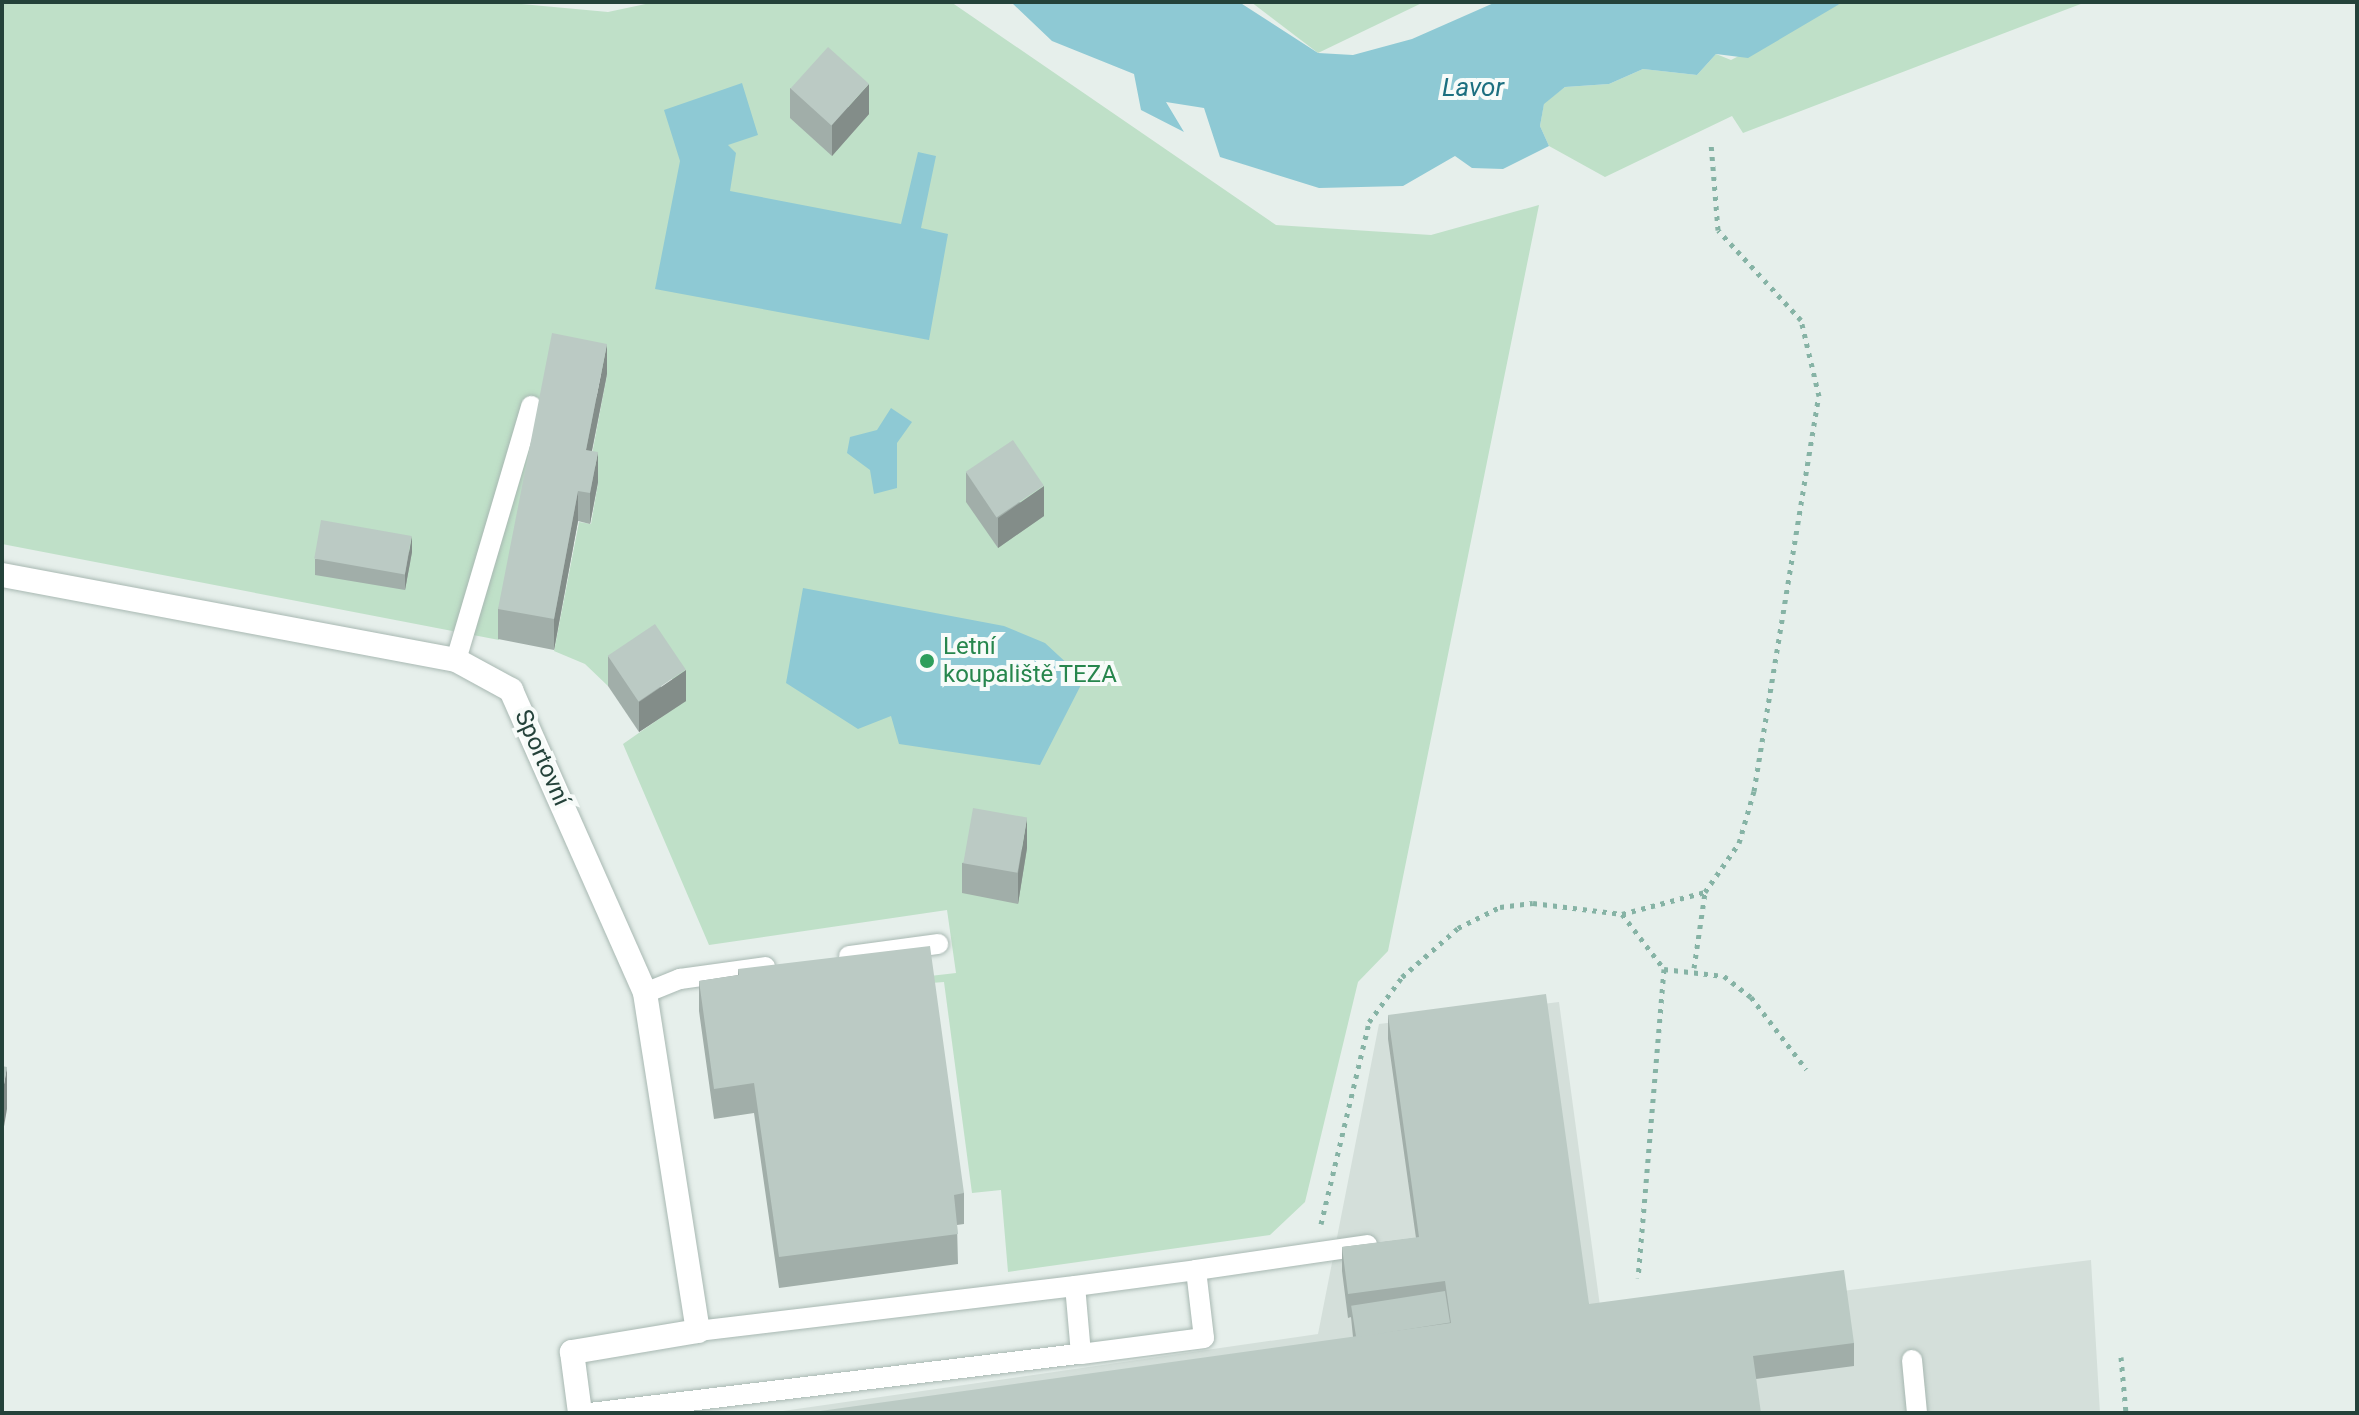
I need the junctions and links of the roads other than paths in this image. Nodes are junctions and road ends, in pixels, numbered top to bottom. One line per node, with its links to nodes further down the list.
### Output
1 (531, 406): 3 (lane)
2 (2, 575): 3 (street, Sportovní)
3 (456, 660): 7 (street, Sportovní)
4 (938, 944): 5 (lane)
5 (831, 959)
6 (786, 965): 7 (lane)
7 (645, 993): 11 (street, Sportovní)
8 (1395, 1241): 9 (lane)
9 (1196, 1270): 10 (lane); 12 (lane)
10 (1075, 1286): 11 (lane); 12 (lane)
11 (698, 1331): 14 (street)
12 (1081, 1354): 15 (lane)
13 (1912, 1360): 16 (lane)
14 (580, 1413)
15 (590, 1413)
16 (1917, 1413)

